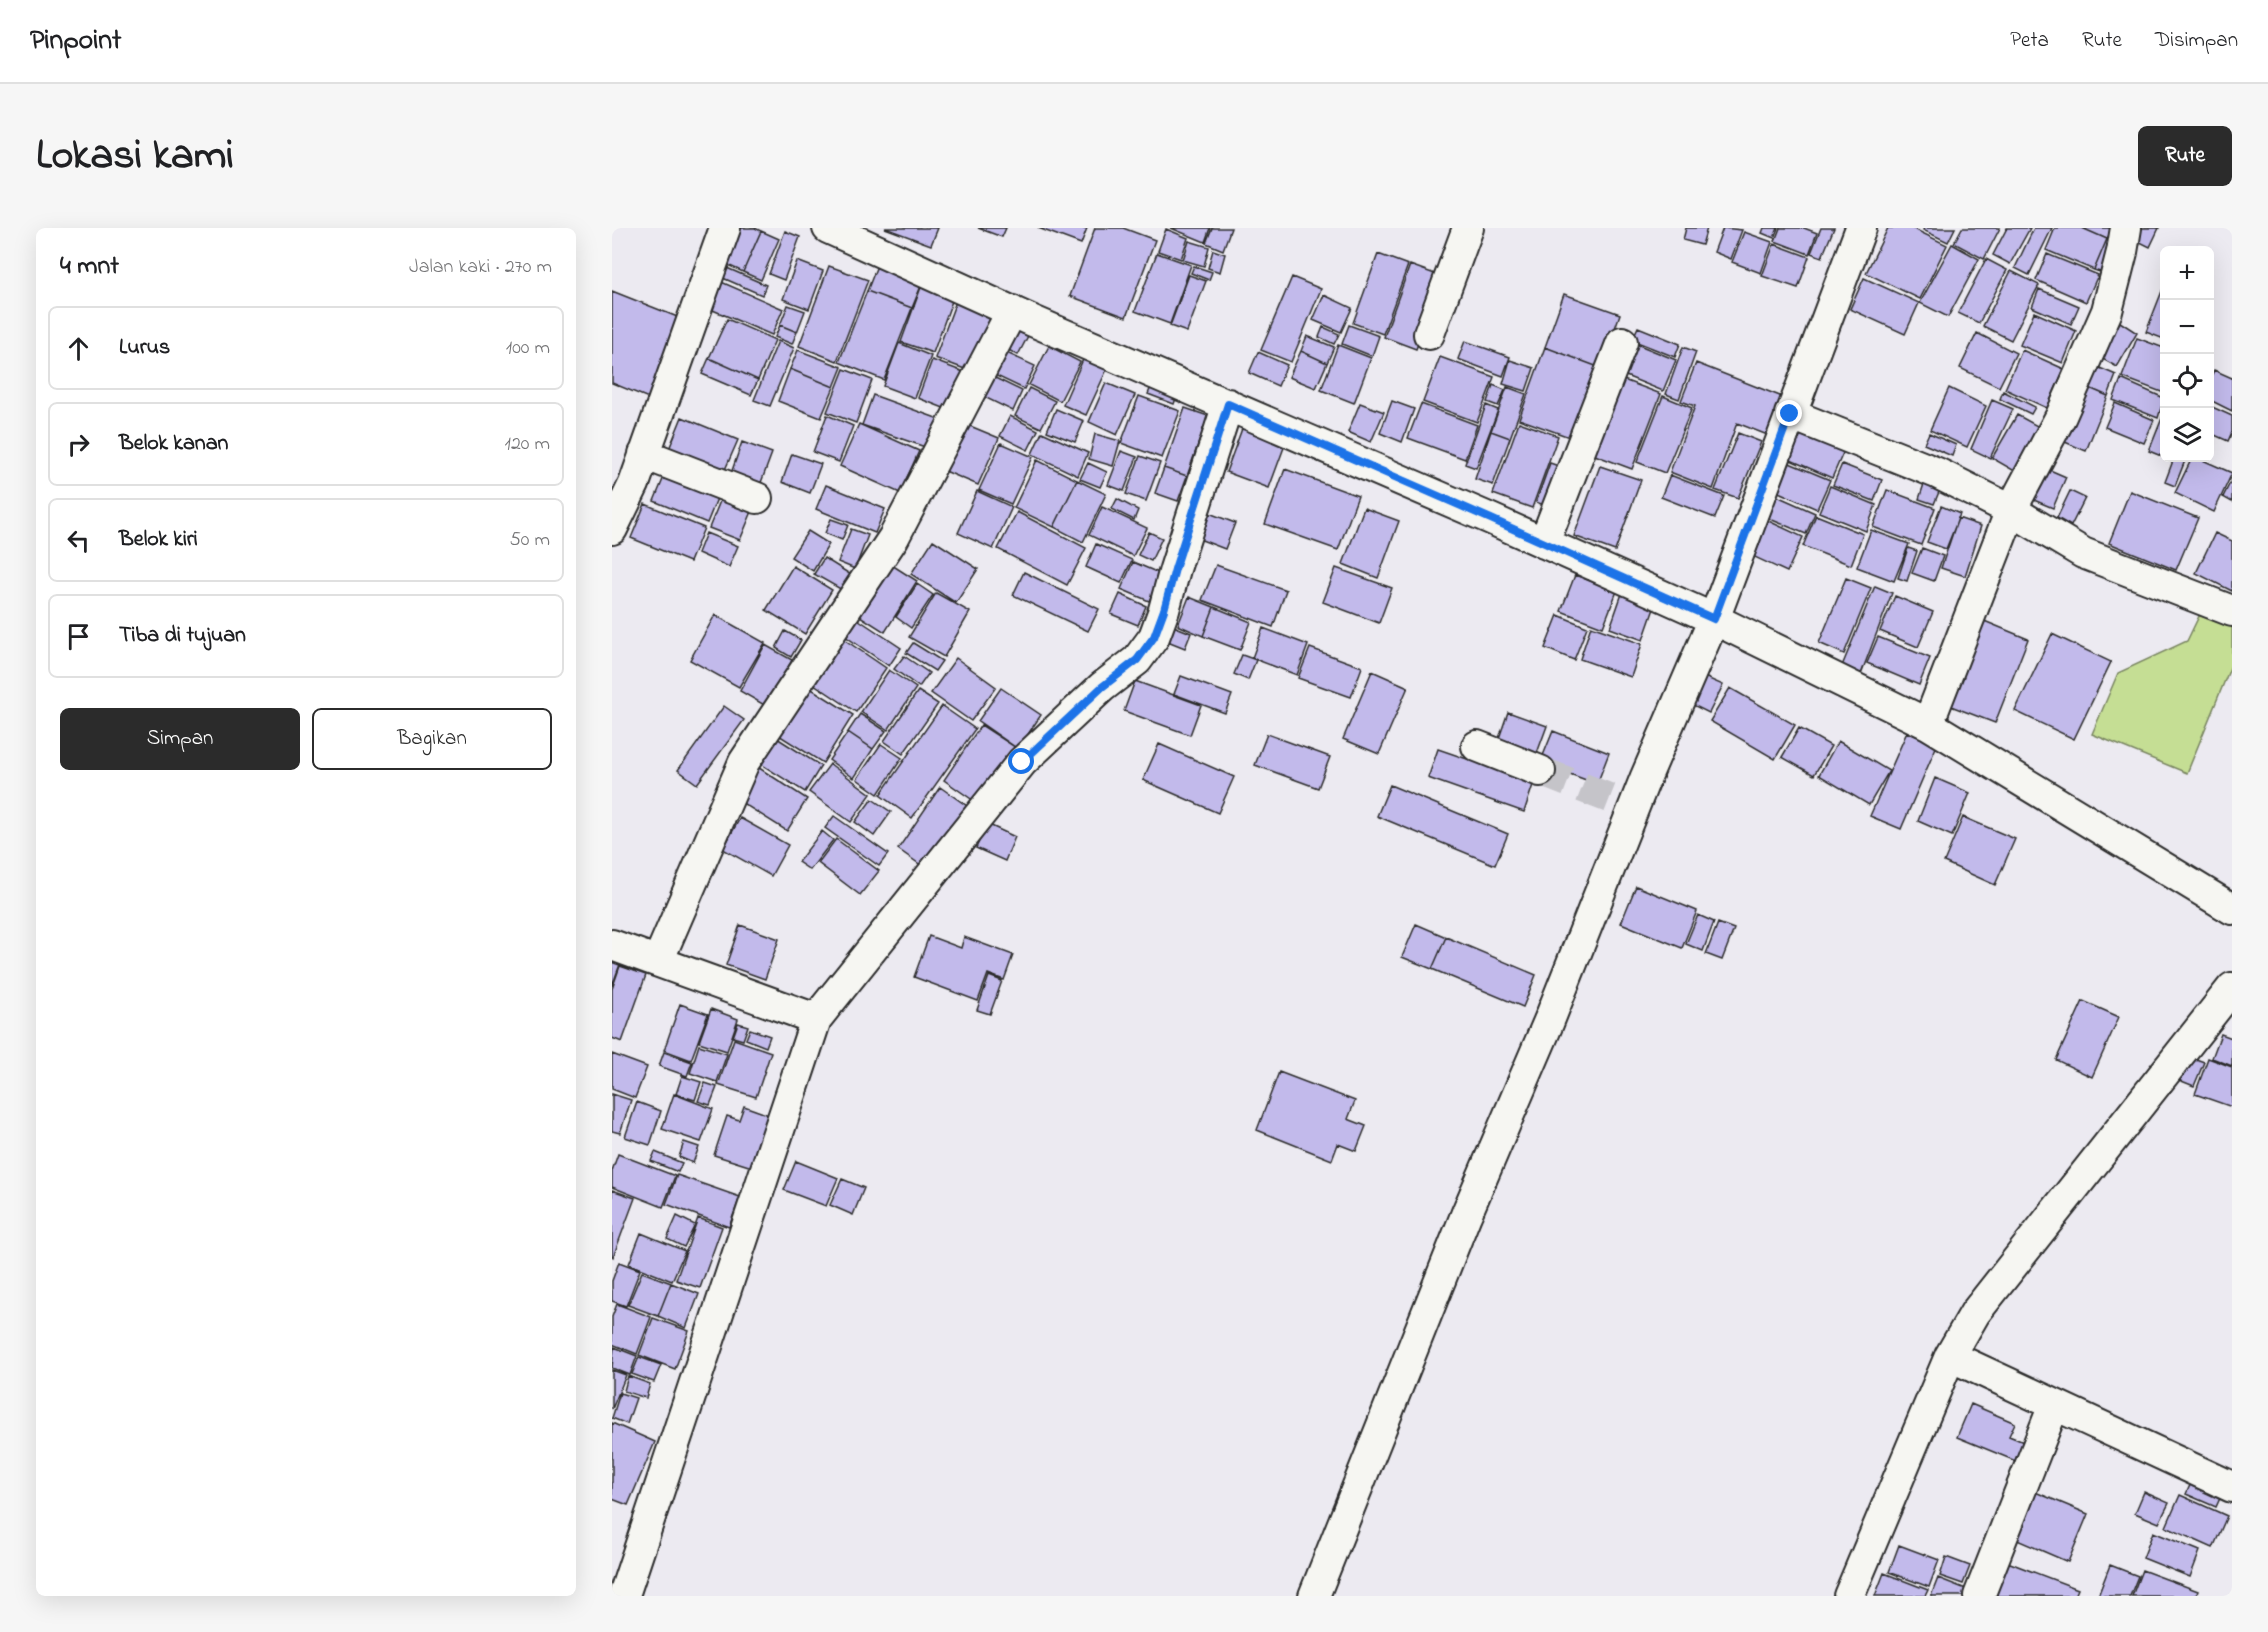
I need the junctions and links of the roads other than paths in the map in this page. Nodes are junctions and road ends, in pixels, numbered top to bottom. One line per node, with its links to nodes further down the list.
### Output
1 (724, 228): 12 (street)
2 (828, 228): 6 (street)
3 (1861, 228): 11 (street)
4 (2126, 228): 14 (street)
5 (1462, 230): 8 (street)
6 (861, 235): 7 (street)
7 (1012, 311): 10 (street); 24 (street)
8 (1429, 334)
9 (1622, 342): 16 (street)
10 (1228, 404): 16 (street); 26 (street)
11 (1790, 414): 14 (street); 18 (street)
12 (644, 454): 13 (street); 15 (street)
13 (757, 498)
14 (2011, 510): 17 (street); 19 (street)
15 (612, 529)
16 (1544, 543): 18 (street)
17 (2232, 611)
18 (1714, 619): 19 (street); 31 (street)
19 (1928, 724): 22 (street)
20 (1477, 746): 21 (street)
21 (1540, 771)
22 (2232, 909)
23 (612, 945): 24 (street)
24 (658, 961): 26 (street)
25 (2232, 988): 27 (street)
26 (816, 1019): 30 (street)
27 (1950, 1356): 28 (street); 32 (street)
28 (2054, 1405): 29 (street); 33 (street)
29 (2232, 1487)
30 (624, 1591)
31 (1314, 1596)
32 (1849, 1596)
33 (1979, 1596)

